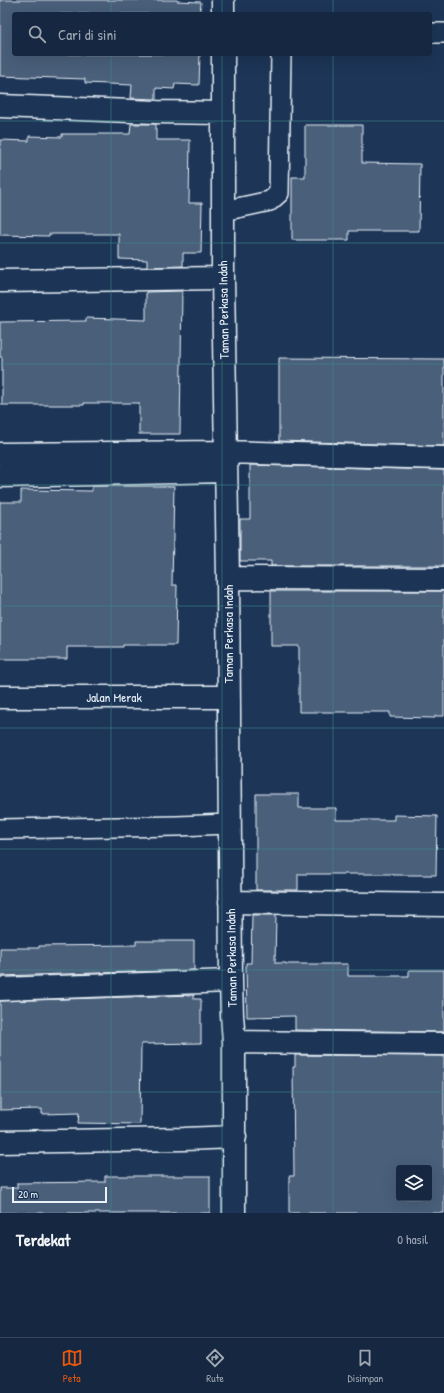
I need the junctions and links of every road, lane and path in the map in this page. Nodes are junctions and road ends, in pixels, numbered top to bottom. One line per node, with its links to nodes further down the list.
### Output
1 (223, 0): 2 (street)
2 (223, 12)
3 (444, 32): 4 (lane)
4 (432, 33)
5 (223, 56): 8 (street, Taman Perkasa Indah)
6 (281, 56): 9 (lane)
7 (0, 106): 8 (street)
8 (223, 114): 9 (street, Taman Perkasa Indah)
9 (223, 212): 10 (street, Taman Perkasa Indah)
10 (223, 278): 11 (street); 14 (street, Taman Perkasa Indah)
11 (0, 281)
12 (0, 454): 14 (street)
13 (444, 458): 14 (street)
14 (226, 462): 15 (street); 16 (street, Taman Perkasa Indah)
15 (0, 476)
16 (228, 578): 17 (street); 19 (street, Taman Perkasa Indah)
17 (444, 579)
18 (0, 697): 19 (street, Jalan Merak)
19 (228, 697): 20 (street, Taman Perkasa Indah)
20 (229, 824): 21 (lane); 22 (street, Taman Perkasa Indah)
21 (0, 829)
22 (230, 902): 23 (street); 24 (street, Taman Perkasa Indah)
23 (444, 905)
24 (230, 981): 25 (street); 26 (street, Taman Perkasa Indah)
25 (0, 989)
26 (234, 1042): 27 (street); 28 (street, Taman Perkasa Indah)
27 (444, 1044)
28 (235, 1137): 29 (street); 30 (street, Taman Perkasa Indah)
29 (0, 1142)
30 (234, 1213)

